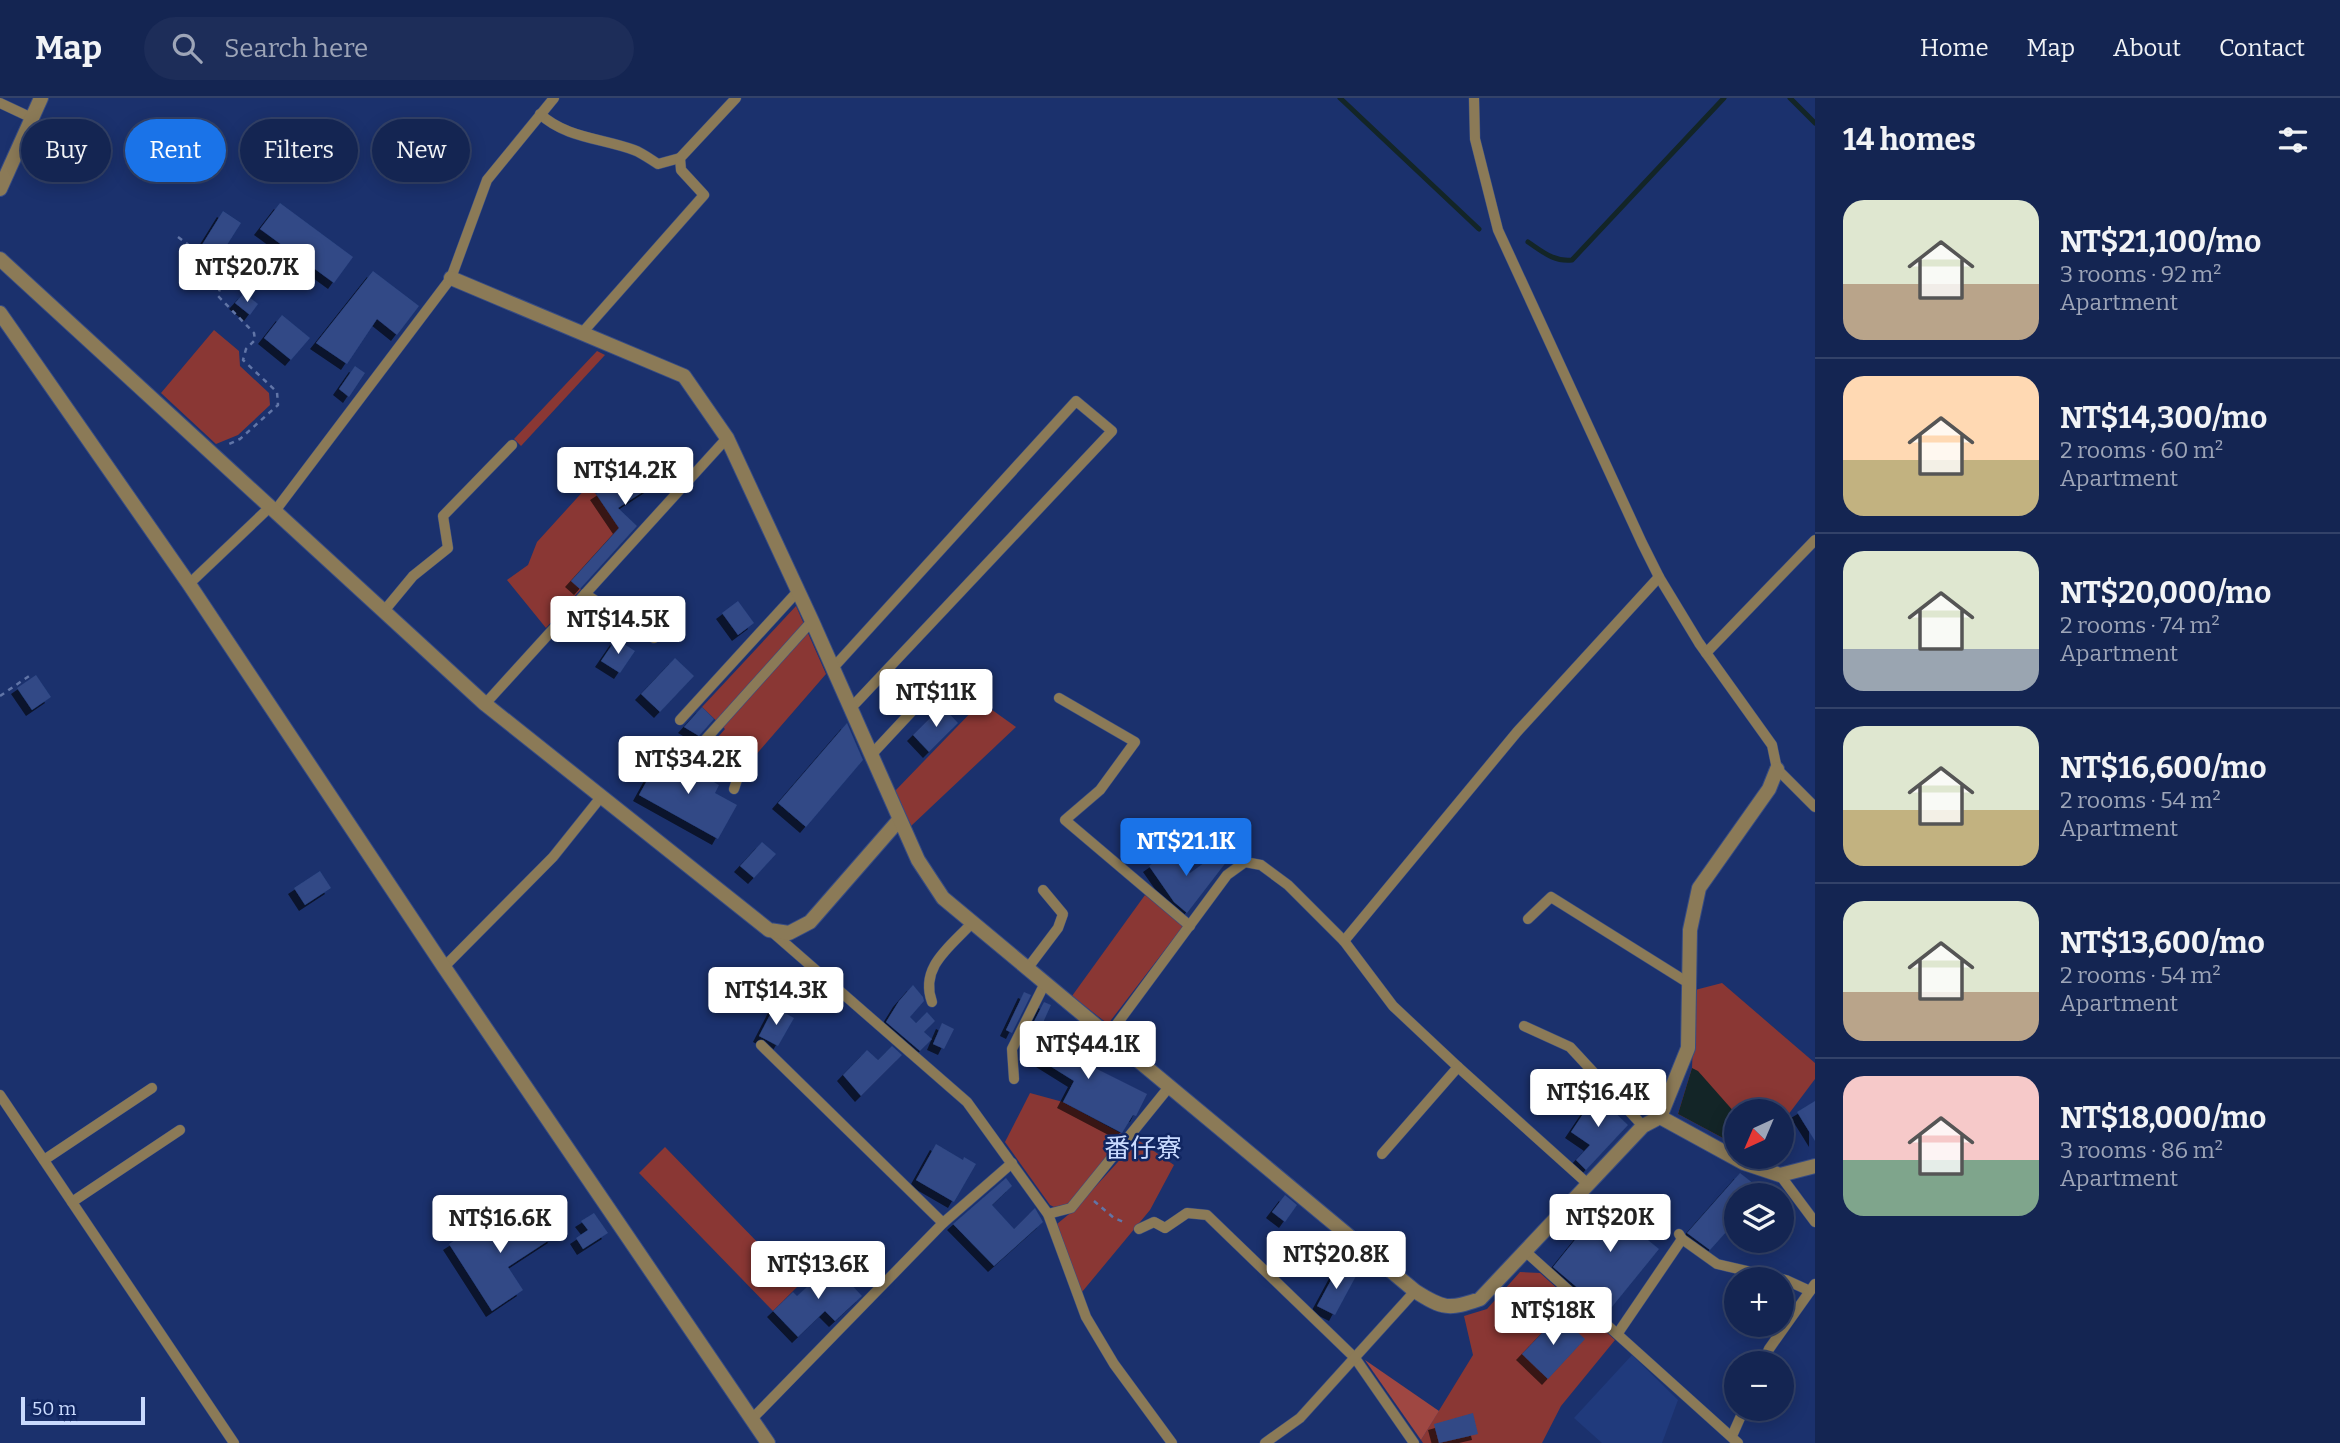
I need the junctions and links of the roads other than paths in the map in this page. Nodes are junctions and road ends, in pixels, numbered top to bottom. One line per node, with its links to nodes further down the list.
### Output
1 (41, 98): 7 (street)
2 (554, 98): 6 (lane)
3 (736, 98): 8 (lane)
4 (1474, 98): 18 (lane)
5 (0, 103): 7 (lane)
6 (540, 114): 8 (lane); 11 (lane)
7 (32, 118): 9 (street)
8 (680, 158): 13 (lane)
9 (0, 189)
10 (0, 259): 16 (street)
11 (451, 278): 13 (street); 16 (lane)
12 (0, 313): 19 (street)
13 (582, 333): 14 (street)
14 (727, 438): 20 (street); 21 (lane)
15 (512, 444): 22 (lane)
16 (273, 509): 19 (lane); 22 (street)
17 (1815, 540): 25 (lane)
18 (1659, 577): 25 (lane); 43 (lane)
19 (189, 584): 44 (street)
20 (798, 591): 23 (street); 31 (lane)
21 (585, 594): 24 (lane); 29 (lane)
22 (384, 611): 29 (street)
23 (812, 621): 26 (street); 34 (lane)
24 (654, 638)
25 (1706, 653): 33 (lane)
26 (833, 668): 30 (street); 30 (lane)
27 (941, 680): 32 (lane)
28 (1059, 698): 41 (lane)
29 (485, 704): 35 (street)
30 (851, 708): 32 (street)
31 (680, 720)
32 (872, 754): 37 (street)
33 (1777, 769): 36 (lane); 47 (street)
34 (734, 789)
35 (601, 797): 42 (street); 44 (lane)
36 (1815, 807)
37 (899, 820): 40 (street); 42 (street)
38 (1043, 890): 45 (lane)
39 (1528, 919): 47 (lane)
40 (972, 923): 45 (street); 48 (lane)
41 (1190, 926): 43 (lane); 50 (lane)
42 (769, 930): 62 (lane)
43 (1344, 941): 52 (lane)
44 (444, 967): 77 (street)
45 (1027, 969): 46 (street)
46 (1045, 983): 50 (street); 53 (lane)
47 (1690, 984): 57 (street)
48 (932, 1002)
49 (1524, 1026): 58 (lane)
50 (1108, 1036): 54 (street)
51 (761, 1045): 69 (lane)
52 (1458, 1067): 60 (lane); 65 (lane)
53 (1014, 1079)
54 (1169, 1087): 67 (lane); 73 (street)
55 (152, 1088): 61 (lane)
56 (0, 1095): 61 (lane)
57 (1660, 1117): 58 (street); 64 (street)
58 (1643, 1126): 65 (street)
59 (180, 1130): 66 (lane)
60 (1381, 1154)
61 (44, 1160): 66 (lane)
62 (1012, 1163): 67 (lane); 69 (lane)
63 (1815, 1166): 64 (street)
64 (1780, 1175): 68 (lane)
65 (1588, 1184): 71 (street)
66 (72, 1202): 80 (lane)
67 (1048, 1214): 82 (lane)
68 (1815, 1222)
69 (943, 1223): 77 (lane)
70 (1139, 1228): 76 (lane)
71 (1526, 1252): 73 (street); 74 (lane)
72 (1813, 1288): 74 (lane); 75 (lane)
73 (1415, 1291): 76 (lane)
74 (1618, 1334): 79 (lane)
75 (1768, 1351)
76 (1355, 1358): 83 (lane); 84 (lane)
77 (752, 1419): 81 (street)
78 (1741, 1421): 79 (lane)
79 (1735, 1440)
80 (234, 1443)
81 (768, 1443)
82 (1172, 1443)
83 (1265, 1443)
84 (1414, 1443)

